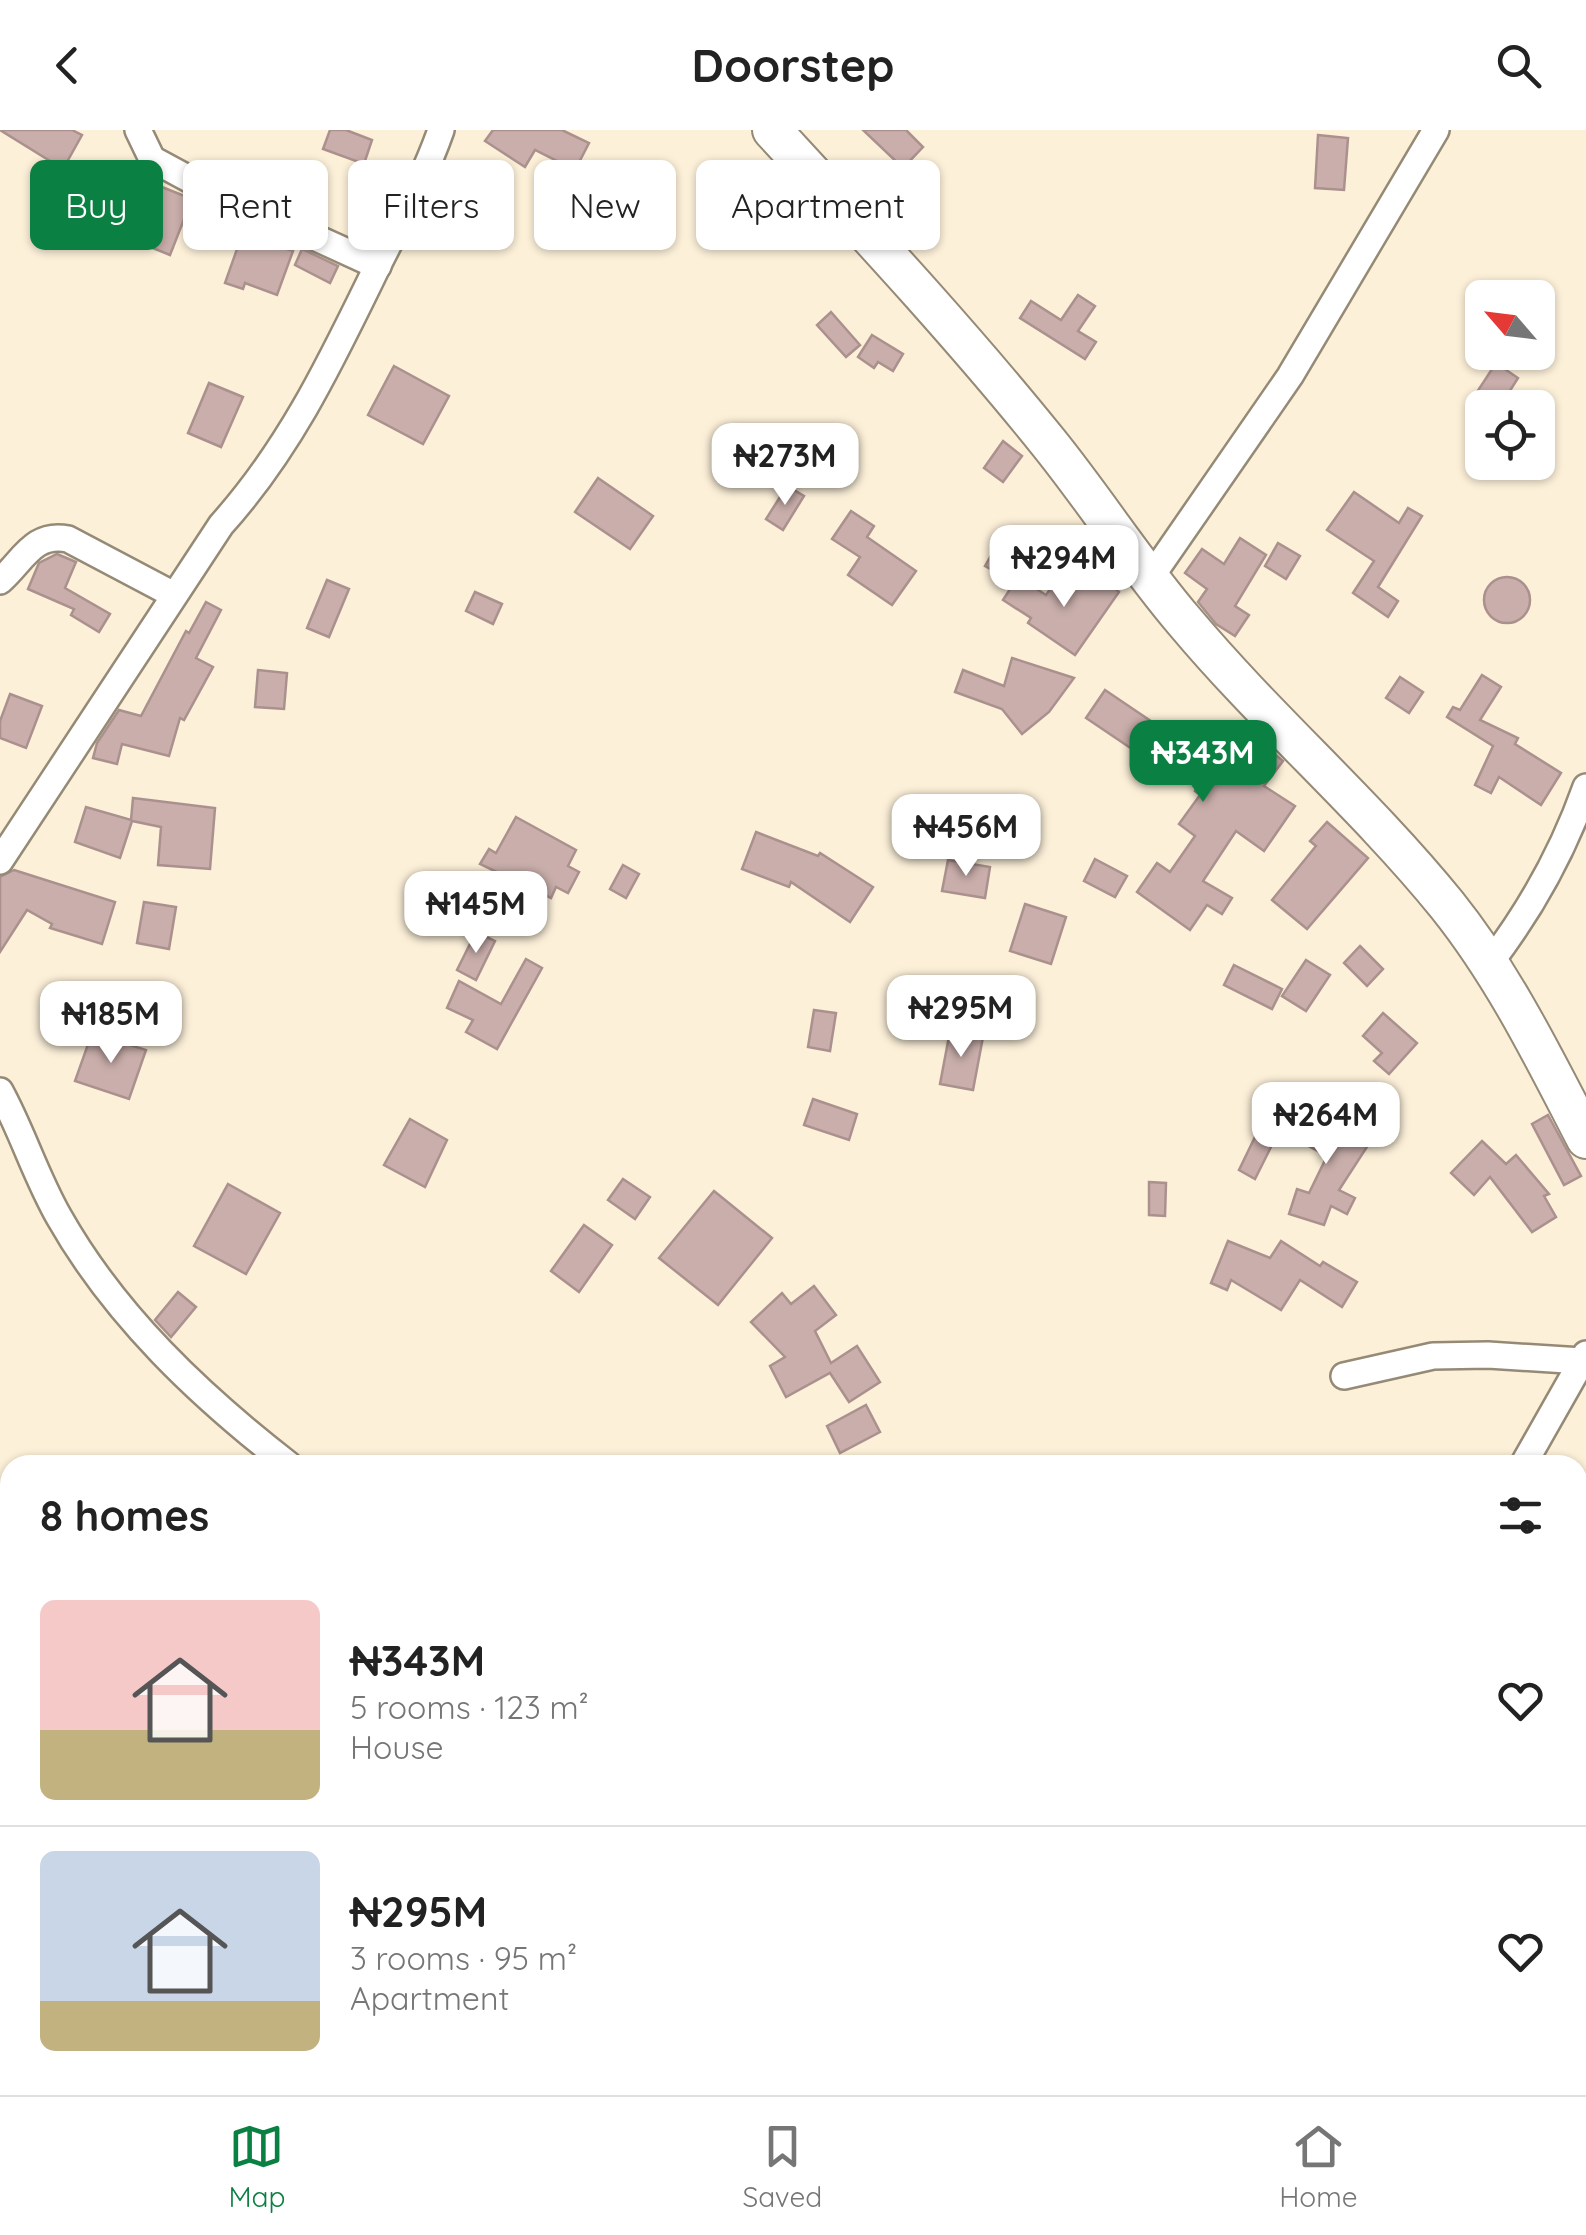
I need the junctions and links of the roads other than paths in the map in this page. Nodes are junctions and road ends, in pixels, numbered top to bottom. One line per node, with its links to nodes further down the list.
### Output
1 (138, 130): 5 (street)
2 (441, 130): 5 (street)
3 (772, 130): 6 (main road)
4 (1436, 130): 6 (street)
5 (378, 266): 8 (street)
6 (1151, 577): 11 (main road)
7 (0, 581): 8 (street)
8 (174, 595): 10 (street)
9 (1586, 787): 11 (street)
10 (0, 861)
11 (1490, 963): 13 (main road)
12 (0, 1091): 16 (street)
13 (1586, 1139)
14 (1584, 1358): 15 (street); 17 (street)
15 (1344, 1376)
16 (277, 1455)
17 (1529, 1455)

